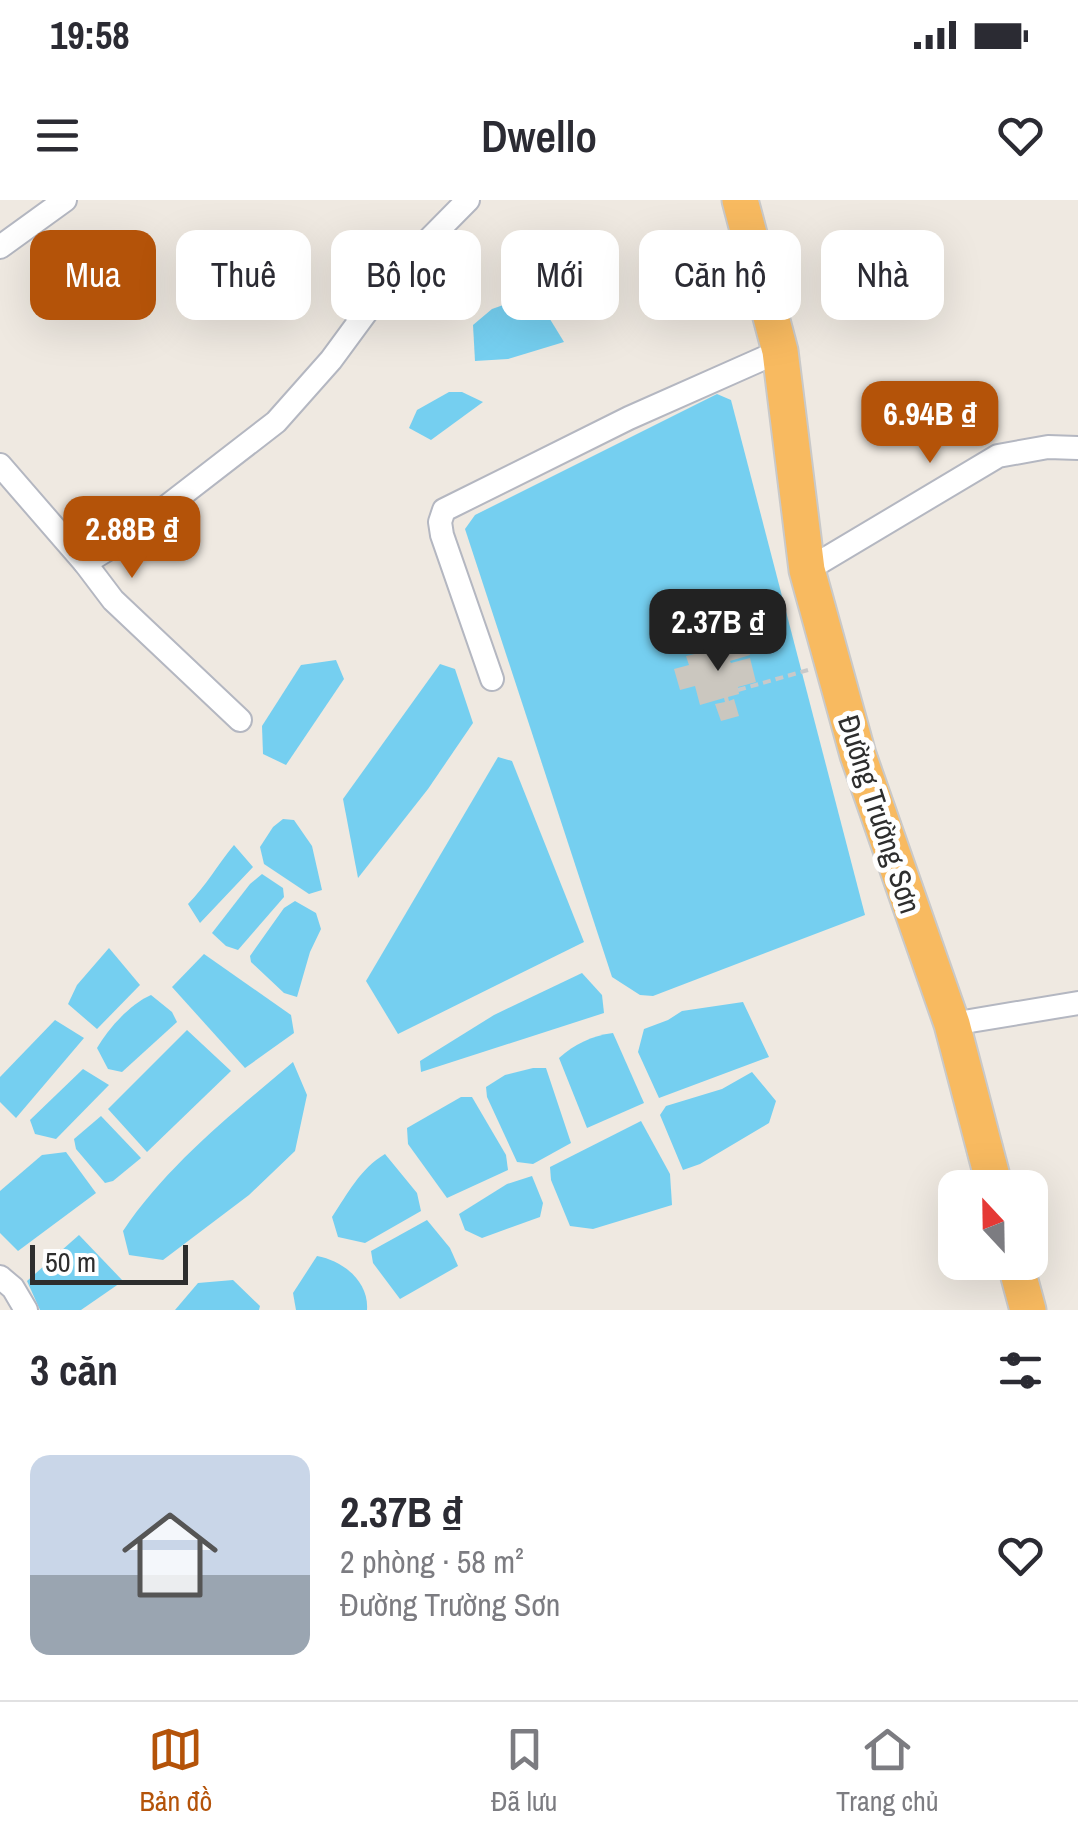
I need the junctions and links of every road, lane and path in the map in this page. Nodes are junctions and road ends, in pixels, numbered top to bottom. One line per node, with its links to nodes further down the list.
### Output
1 (65, 200): 4 (street)
2 (468, 200): 8 (street)
3 (740, 200): 5 (highway, Đường Trường Sơn)
4 (0, 247)
5 (780, 351): 9 (highway, Đường Trường Sơn); 11 (street)
6 (1078, 448): 9 (street)
7 (0, 464): 8 (street)
8 (86, 563): 13 (street)
9 (807, 570): 10 (highway, Đường Trường Sơn)
10 (832, 664): 12 (path); 15 (highway, Đường Trường Sơn)
11 (492, 678)
12 (738, 690)
13 (240, 720)
14 (1078, 1003): 15 (street)
15 (952, 1024): 16 (highway, Đường Trường Sơn)
16 (991, 1170)
17 (0, 1277): 19 (street)
18 (1020, 1280): 20 (highway)
19 (26, 1310)
20 (1028, 1310)

